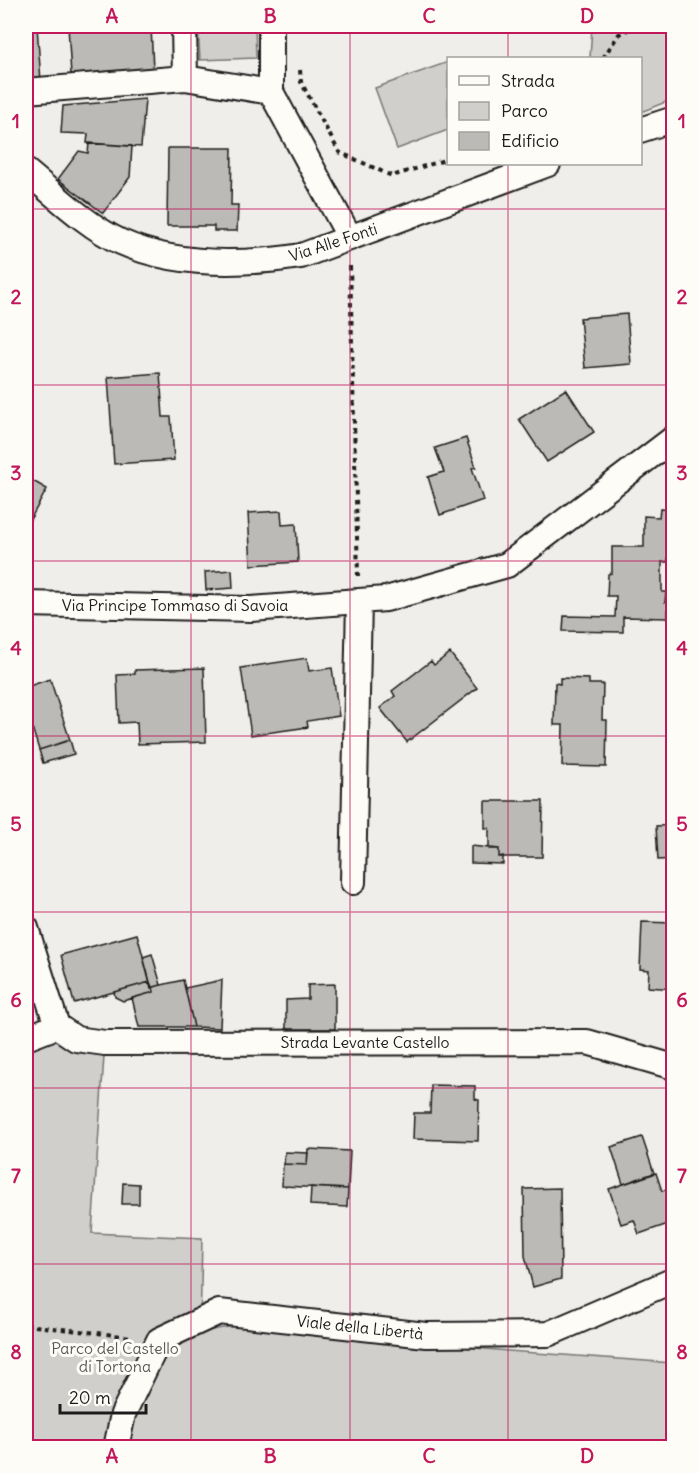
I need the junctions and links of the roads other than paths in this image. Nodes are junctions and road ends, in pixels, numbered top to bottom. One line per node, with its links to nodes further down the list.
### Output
1 (184, 26): 3 (street)
2 (271, 26): 5 (street)
3 (185, 78): 4 (street); 5 (street)
4 (26, 91)
5 (271, 92): 10 (street)
6 (674, 118): 7 (street)
7 (642, 129)
8 (546, 165): 10 (street, Via Alle Fonti)
9 (26, 171): 10 (street, Via Alle Fonti)
10 (350, 238)
11 (674, 438): 12 (street, Via Principe Tommaso di Savoia)
12 (358, 601): 13 (street, Via Principe Tommaso di Savoia); 14 (street)
13 (26, 604)
14 (353, 882)
15 (26, 928): 16 (street)
16 (57, 1026): 17 (street); 18 (street, Strada Levante Castello)
17 (26, 1038)
18 (674, 1067)
19 (674, 1280): 20 (street, Viale della Libertà)
20 (116, 1448)

